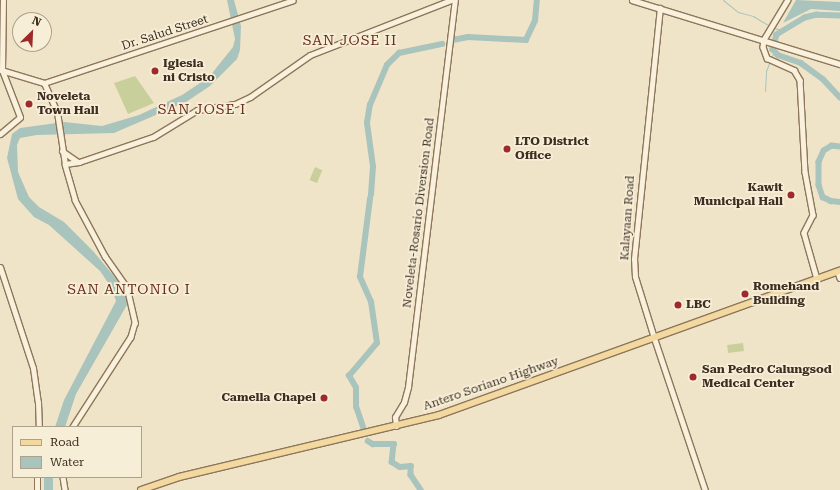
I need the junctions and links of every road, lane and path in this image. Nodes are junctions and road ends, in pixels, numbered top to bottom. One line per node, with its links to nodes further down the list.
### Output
1 (3, 0): 10 (main road)
2 (293, 0): 11 (main road, Dr. Salud Street)
3 (451, 0): 14 (main road)
4 (455, 0): 23 (main road, Noveleta-Rosario Diversion Road)
5 (632, 0): 7 (street)
6 (788, 0): 8 (street)
7 (660, 8): 8 (street); 20 (street, Kalayaan Road)
8 (766, 41): 9 (street); 19 (street)
9 (840, 64)
10 (1, 70): 11 (main road); 12 (main road)
11 (44, 83): 13 (main road)
12 (0, 134)
13 (62, 151): 14 (main road); 15 (main road)
14 (79, 162): 15 (main road)
15 (65, 164): 22 (street)
16 (0, 267): 21 (main road)
17 (839, 271): 18 (street); 19 (main road, Antero Soriano Highway)
18 (840, 278)
19 (817, 279): 20 (main road, Antero Soriano Highway)
20 (654, 338): 23 (main road, Antero Soriano Highway); 29 (main road, Kalayaan Road)
21 (39, 426)
22 (74, 426)
23 (396, 426): 28 (main road, Antero Soriano Highway)
24 (37, 478): 26 (main road)
25 (63, 478): 27 (street)
26 (37, 490)
27 (65, 490)
28 (141, 490)
29 (705, 490)

